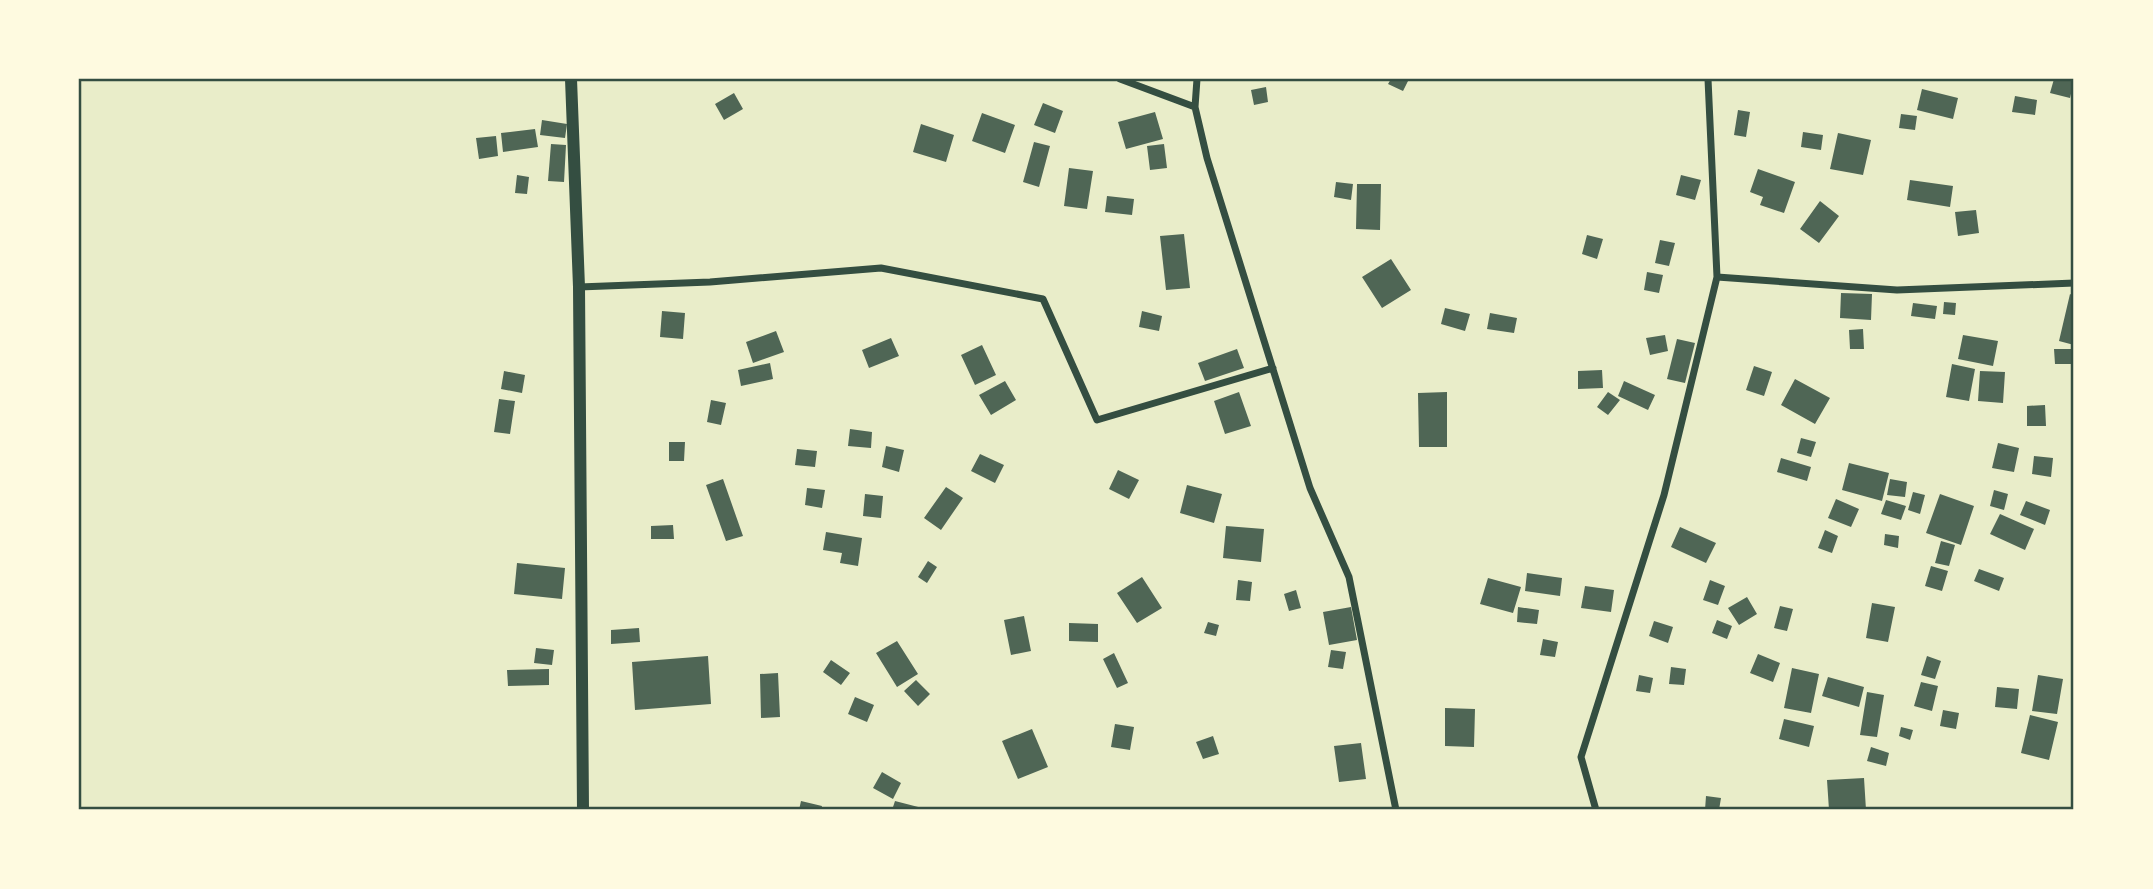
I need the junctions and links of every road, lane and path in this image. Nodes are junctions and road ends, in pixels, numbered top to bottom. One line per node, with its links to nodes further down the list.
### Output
1 (571, 79): 8 (main road)
2 (1120, 79): 5 (street)
3 (1197, 79): 5 (street)
4 (1707, 79): 6 (street)
5 (1195, 107): 9 (street)
6 (1717, 277): 7 (street); 12 (street)
7 (2074, 283)
8 (579, 287): 9 (street); 10 (main road)
9 (1273, 368): 11 (street)
10 (583, 810)
11 (1396, 810)
12 (1596, 810)

